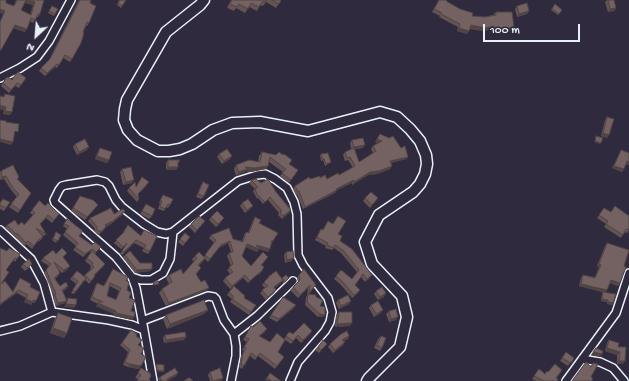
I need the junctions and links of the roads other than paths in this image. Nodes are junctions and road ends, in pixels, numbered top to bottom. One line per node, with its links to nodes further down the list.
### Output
1 (70, 0): 3 (street)
2 (204, 0): 18 (street)
3 (0, 78)
4 (0, 230): 9 (street)
5 (172, 232): 7 (street); 7 (street); 17 (street)
6 (629, 273): 14 (street)
7 (132, 277): 10 (street)
8 (293, 281): 13 (street)
9 (52, 312): 11 (street); 12 (street)
10 (142, 321): 12 (street); 13 (street)
11 (0, 330)
12 (144, 330): 15 (street)
13 (234, 334): 16 (street)
14 (582, 359): 19 (street); 20 (street)
15 (153, 381)
16 (231, 381)
17 (290, 381)
18 (367, 381)
19 (566, 381)
20 (624, 381)

